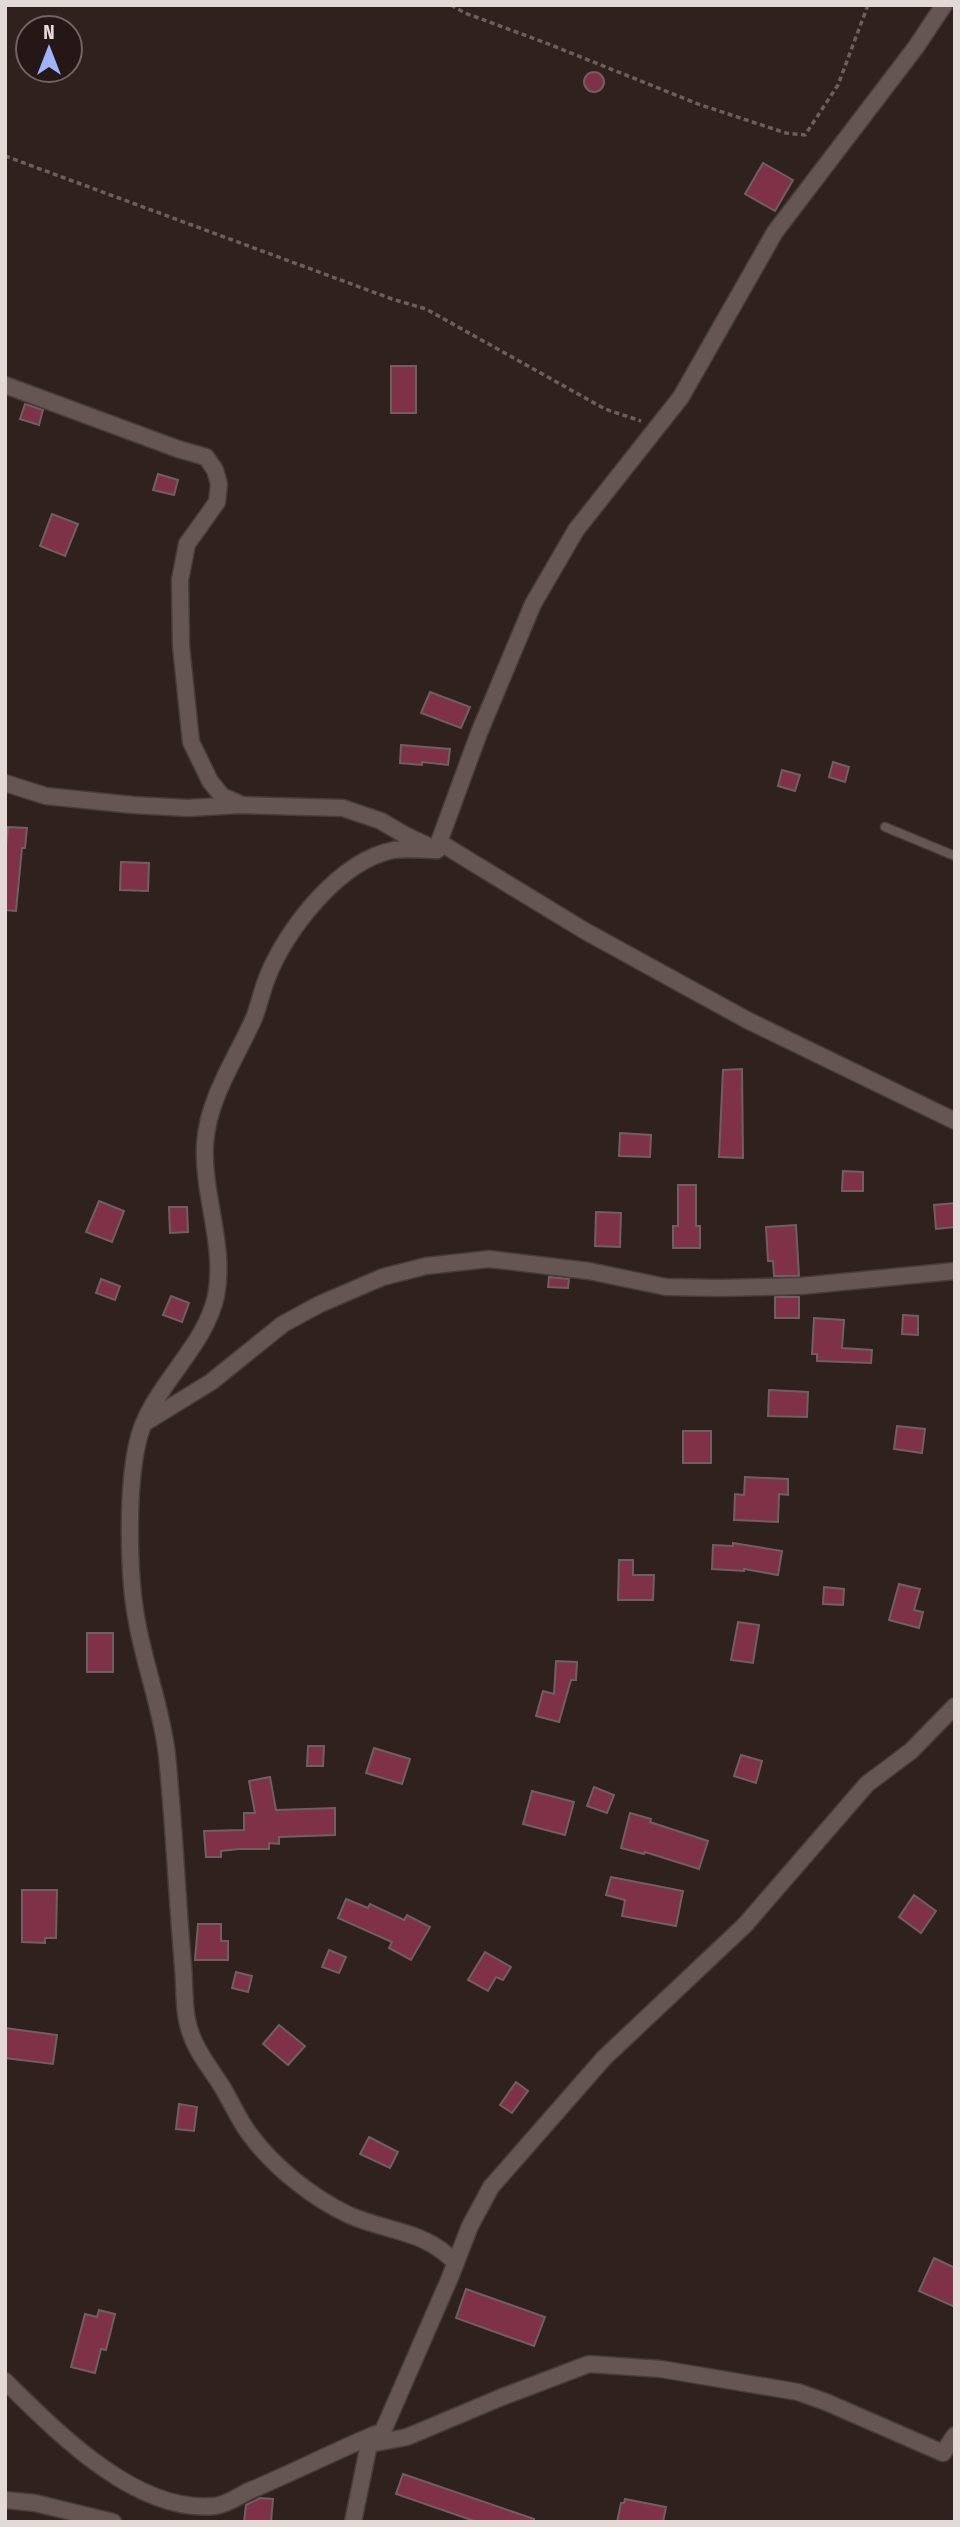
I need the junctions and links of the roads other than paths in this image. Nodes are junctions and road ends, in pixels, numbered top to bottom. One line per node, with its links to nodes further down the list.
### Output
1 (944, 5): 6 (street)
2 (5, 385): 4 (street)
3 (5, 783): 4 (street)
4 (240, 804): 6 (street)
5 (885, 827): 7 (lane)
6 (438, 846): 8 (street); 10 (street)
7 (955, 856)
8 (955, 1121)
9 (955, 1271): 10 (street)
10 (144, 1424): 12 (street)
11 (953, 1711): 12 (street)
12 (456, 2263): 14 (street)
13 (5, 2381): 14 (street)
14 (383, 2431): 16 (street)
15 (955, 2435): 16 (street)
16 (369, 2444): 19 (street)
17 (5, 2500): 18 (street)
18 (113, 2522)
19 (353, 2522)

